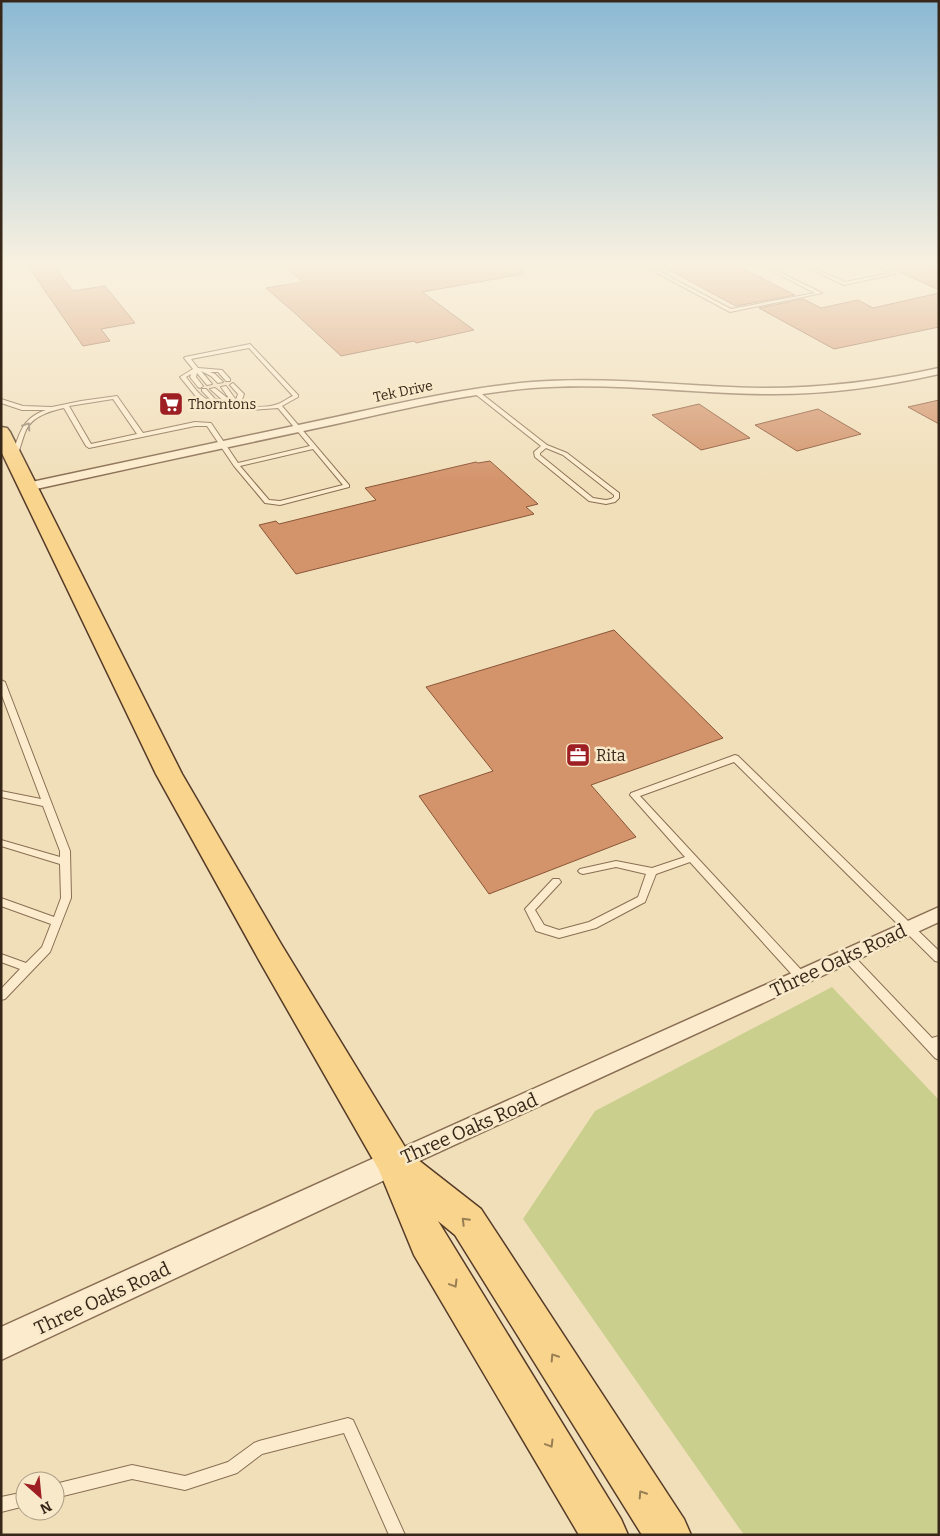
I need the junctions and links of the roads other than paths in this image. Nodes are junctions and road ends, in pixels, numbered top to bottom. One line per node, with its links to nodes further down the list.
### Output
1 (196, 370): 3 (lane); 4 (lane); 5 (lane); 8 (lane); 8 (lane); 10 (lane)
2 (939, 370): 6 (street, Tek Drive)
3 (230, 382): 8 (lane)
4 (222, 384): 8 (lane)
5 (202, 388): 8 (lane)
6 (476, 392): 12 (street, Tek Drive); 16 (lane)
7 (1, 401): 11 (lane)
8 (237, 405): 10 (lane)
9 (66, 406): 11 (lane); 14 (lane); 14 (lane)
10 (279, 406): 12 (lane)
11 (55, 408): 18 (lane, one-way to 11)
12 (298, 428): 15 (street, Tek Drive); 17 (lane)
13 (1, 432): 18 (main road)
14 (141, 435): 15 (lane)
15 (221, 445): 19 (lane); 20 (street, Tek Drive)
16 (545, 446): 16 (lane)
17 (315, 447): 19 (lane); 19 (lane)
18 (13, 457): 20 (main road)
19 (236, 465)
20 (28, 487): 43 (main road)
21 (1, 682): 22 (lane)
22 (4, 696): 24 (lane)
23 (1, 794): 24 (lane)
24 (48, 804): 27 (lane)
25 (1, 843): 27 (lane)
26 (691, 858): 29 (lane); 34 (lane); 39 (lane)
27 (65, 862): 33 (lane)
28 (583, 871): 29 (lane)
29 (652, 872): 30 (lane)
30 (556, 882)
31 (1, 902): 33 (lane)
32 (939, 914): 34 (street, Three Oaks Road)
33 (57, 922): 38 (lane)
34 (909, 928): 35 (street, Three Oaks Road); 37 (lane)
35 (847, 956): 39 (street, Three Oaks Road); 41 (lane)
36 (1, 958): 38 (lane)
37 (939, 958)
38 (28, 968): 40 (lane)
39 (801, 977): 43 (street, Three Oaks Road)
40 (1, 996)
41 (934, 1042): 42 (lane)
42 (939, 1055)
43 (394, 1162): 44 (street, Three Oaks Road); 49 (main road, one-way to 49); 50 (main road, one-way to 43)
44 (1, 1344)
45 (65, 1489): 48 (lane)
46 (15, 1502): 47 (lane)
47 (1, 1505)
48 (398, 1535)
49 (606, 1535)
50 (668, 1535)

